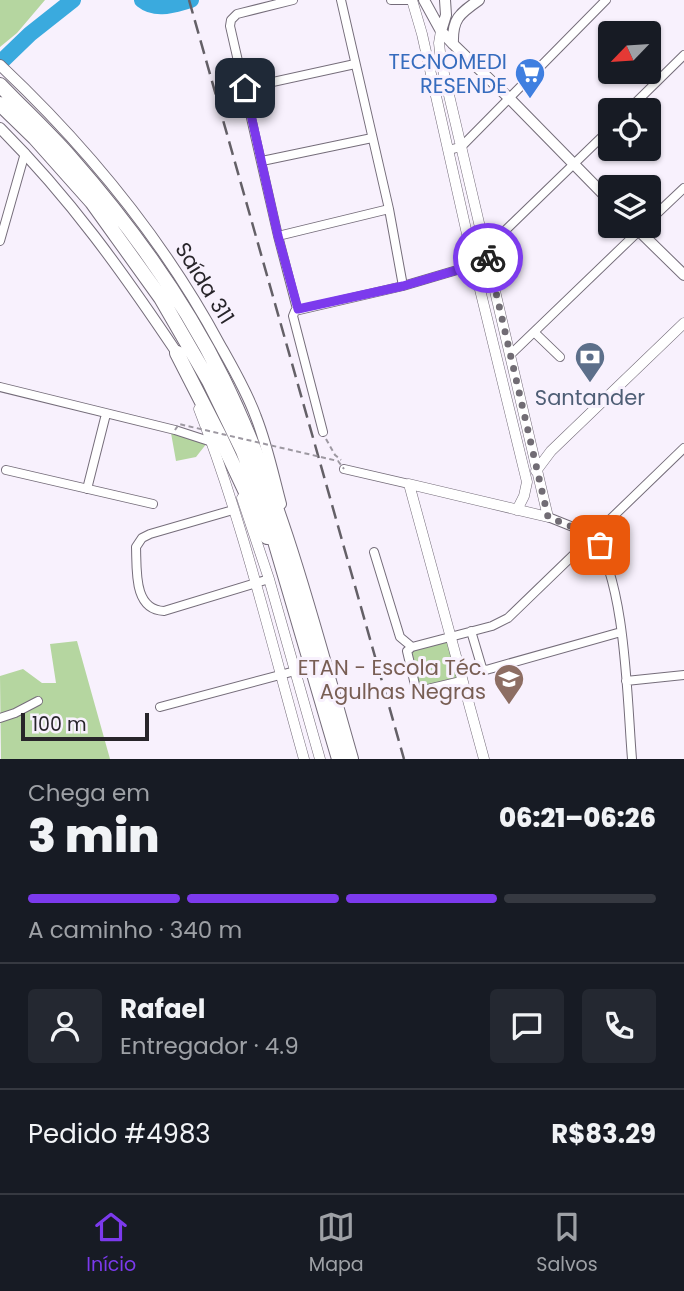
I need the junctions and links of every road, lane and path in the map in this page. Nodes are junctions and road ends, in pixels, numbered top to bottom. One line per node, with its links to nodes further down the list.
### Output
1 (293, 0): 15 (street)
2 (341, 0): 12 (street)
3 (391, 0): 4 (street)
4 (412, 0): 23 (street)
5 (425, 0): 9 (main road)
6 (445, 0): 9 (main road)
7 (479, 0): 10 (main road)
8 (606, 0): 16 (street)
9 (441, 31): 10 (main road); 22 (street)
10 (453, 44): 16 (main road)
11 (684, 55): 17 (street)
12 (355, 64): 15 (street); 20 (street)
13 (0, 65): 63 (main road, Saída 311)
14 (2, 87): 63 (highway)
15 (245, 88): 25 (street)
16 (509, 98): 22 (street); 26 (main road)
17 (640, 98)
18 (0, 104): 63 (highway)
19 (0, 128): 24 (main road)
20 (372, 138): 25 (street); 29 (street)
21 (598, 141): 26 (street)
22 (461, 147): 23 (street); 35 (street)
23 (448, 150): 36 (street)
24 (25, 153): 34 (street); 42 (main road)
25 (262, 161): 31 (street)
26 (573, 165): 28 (main road); 35 (street)
27 (684, 188): 30 (street)
28 (598, 189)
29 (389, 209): 31 (street); 38 (street)
30 (661, 210)
31 (278, 236): 39 (street)
32 (628, 238): 41 (street)
33 (649, 238): 37 (main road)
34 (0, 242)
35 (486, 249): 36 (street); 43 (street)
36 (474, 265): 38 (street); 54 (street)
37 (684, 275)
38 (403, 286): 39 (street)
39 (295, 313): 48 (street)
40 (684, 323): 53 (street)
41 (534, 332): 43 (street); 44 (street)
42 (177, 353): 49 (street); 63 (highway)
43 (510, 355): 53 (street)
44 (560, 357)
45 (0, 387): 46 (street)
46 (106, 414): 47 (street); 56 (street)
47 (175, 430): 49 (street); 51 (path, bridge)
48 (323, 432): 51 (path)
49 (212, 442): 58 (street); 64 (street)
50 (684, 448): 61 (street)
51 (344, 469): 55 (street)
52 (6, 470): 56 (street)
53 (537, 470): 54 (street); 60 (street)
54 (527, 482): 59 (street)
55 (409, 484): 59 (street); 68 (street)
56 (87, 489): 57 (street)
57 (153, 504)
58 (233, 510): 65 (street); 65 (street)
59 (517, 510): 60 (street)
60 (548, 517): 61 (street)
61 (593, 535): 66 (street); 67 (street)
62 (374, 552): 69 (street)
63 (292, 572): 80 (highway); 81 (highway)
64 (269, 579): 65 (street); 70 (street)
65 (254, 583): 71 (street)
66 (471, 631): 67 (street); 68 (street)
67 (621, 632): 74 (street)
68 (449, 636): 69 (street); 73 (street)
69 (412, 647): 73 (street)
70 (295, 671): 71 (street); 79 (street)
71 (280, 674): 76 (street); 78 (street)
72 (684, 675): 74 (street)
73 (461, 681): 82 (street)
74 (626, 681): 83 (street)
75 (38, 701): 77 (street)
76 (160, 707)
77 (0, 718)
78 (304, 759)
79 (320, 759)
80 (339, 759)
81 (351, 759)
82 (484, 759)
83 (632, 759)

